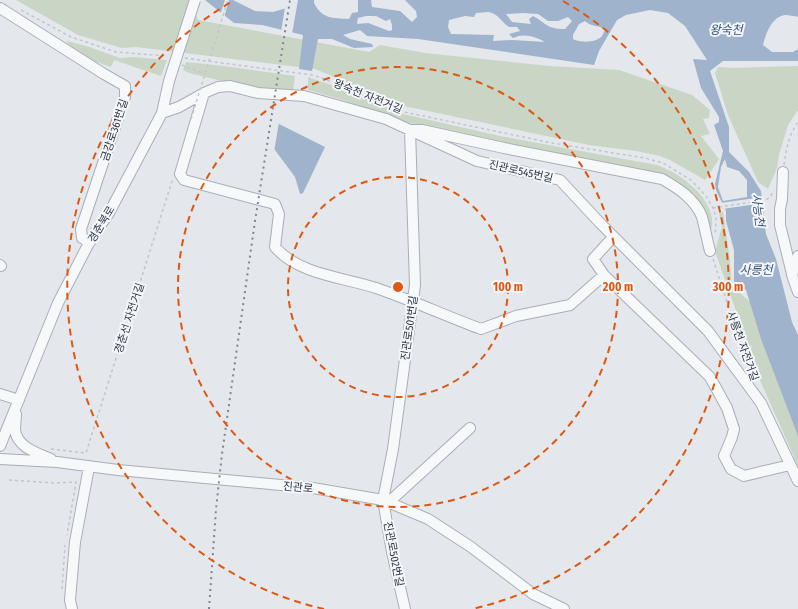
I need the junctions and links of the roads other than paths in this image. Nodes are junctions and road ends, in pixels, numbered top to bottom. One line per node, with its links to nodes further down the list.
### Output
1 (195, 0): 4 (street, 경춘북로, bridge)
2 (0, 8): 8 (street, 금강로361번길)
3 (204, 93): 4 (street, 진관로545번길); 5 (street, 진관로545번길); 14 (street)
4 (162, 113): 8 (street, 경춘북로)
5 (410, 130): 7 (street, 진관로545번길); 9 (street); 14 (street, 진관로501번길)
6 (783, 172): 12 (street)
7 (613, 237): 11 (street); 21 (street, 진관로545번길)
8 (90, 242): 16 (street, 경춘북로)
9 (710, 251)
10 (798, 256): 12 (street)
11 (604, 275): 14 (street); 21 (street)
12 (792, 275): 13 (street)
13 (798, 292)
14 (413, 302): 24 (street, 진관로501번길)
15 (0, 394): 16 (street)
16 (18, 403): 18 (street, 경춘북로); 20 (street)
17 (470, 428): 24 (street)
18 (0, 446)
19 (0, 459): 20 (street, 진관로)
20 (57, 462): 22 (street, 진관로)
21 (790, 465): 23 (street, 진관로545번길)
22 (89, 467): 24 (street, 진관로); 25 (street)
23 (798, 481)
24 (386, 501): 26 (street, 진관로502번길); 27 (street, 진관로)
25 (72, 609)
26 (405, 609)
27 (564, 609)

